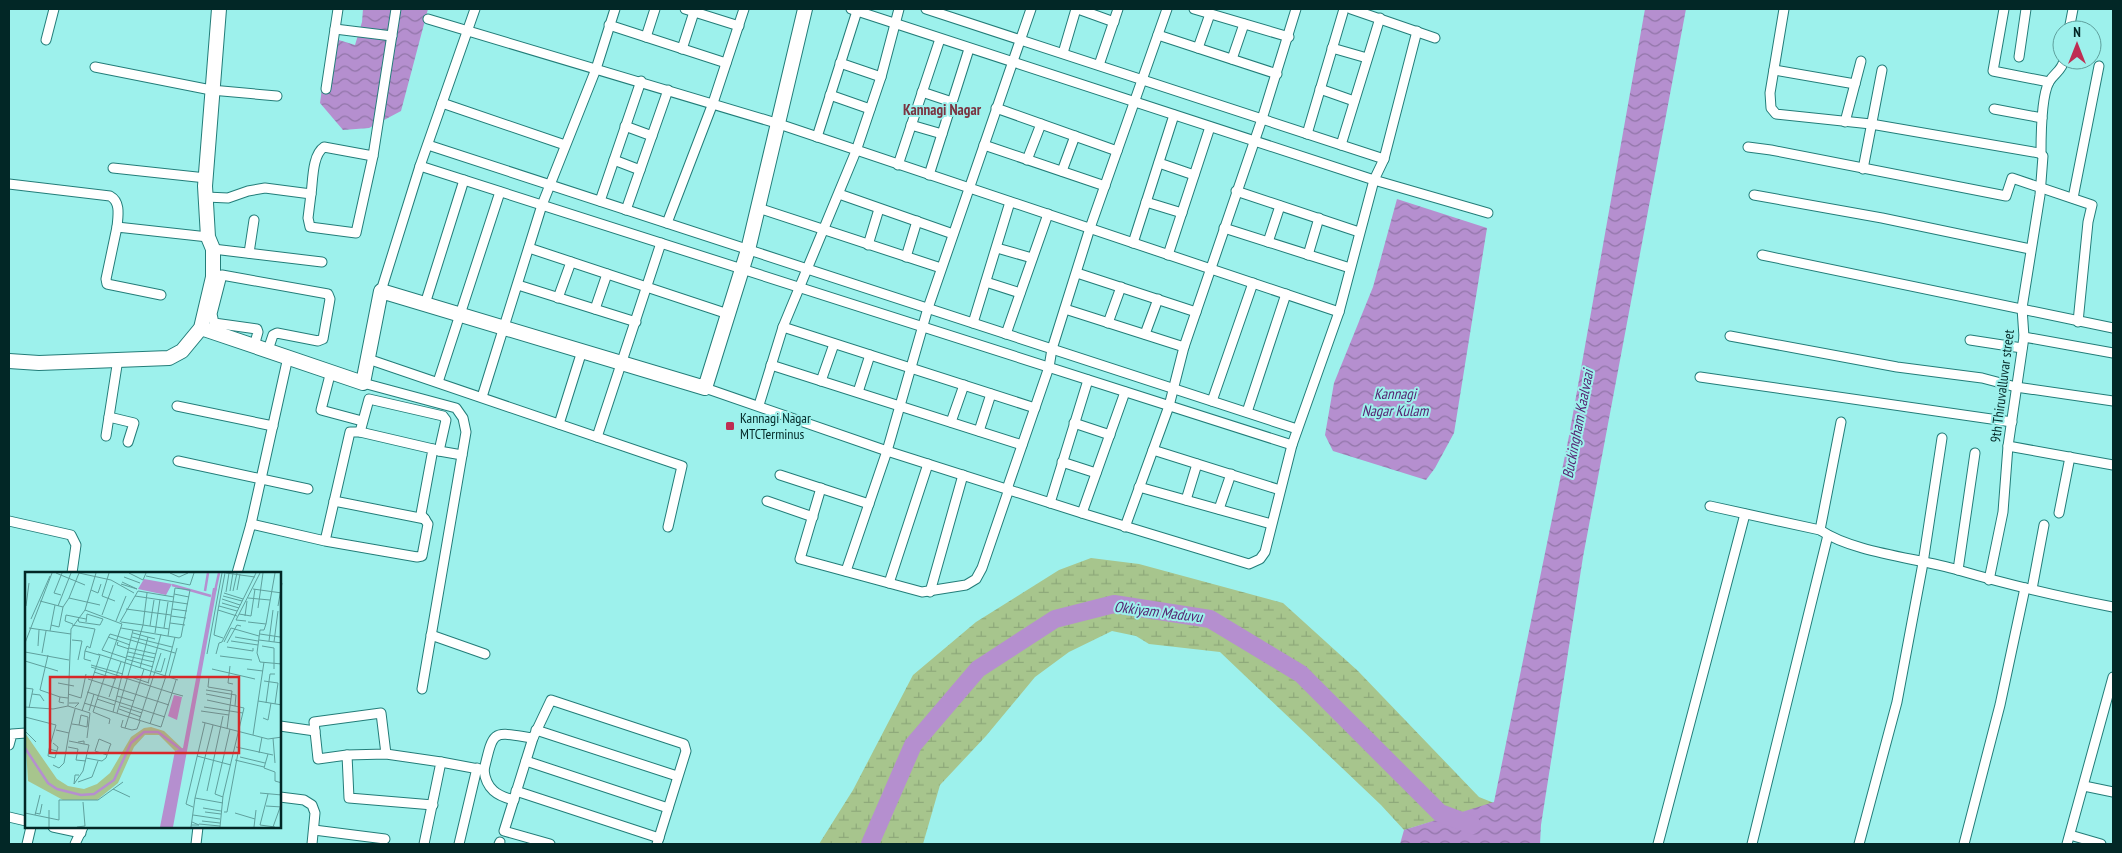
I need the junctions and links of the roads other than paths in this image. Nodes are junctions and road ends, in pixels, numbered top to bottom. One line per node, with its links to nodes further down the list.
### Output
1 (54, 9): 42 (street)
2 (219, 9): 71 (street)
3 (338, 9): 33 (street)
4 (396, 9): 37 (street)
5 (475, 9): 34 (street)
6 (615, 9): 31 (street)
7 (655, 9): 38 (street)
8 (744, 9): 32 (street)
9 (805, 9): 88 (street)
10 (899, 9): 28 (street)
11 (926, 9): 43 (street)
12 (1031, 9): 43 (street)
13 (1077, 9): 29 (street); 48 (street)
14 (1118, 9): 29 (street)
15 (1167, 9): 36 (street)
16 (1194, 9): 25 (street)
17 (1296, 9): 39 (street)
18 (1344, 9): 45 (street)
19 (1351, 9): 26 (street)
20 (1784, 9): 59 (street)
21 (2004, 9): 67 (street)
22 (2026, 9): 49 (street)
23 (690, 10): 32 (street); 46 (street)
24 (854, 10): 28 (street); 55 (street)
25 (1210, 14): 30 (street); 44 (street)
26 (1380, 18): 35 (street); 50 (street)
27 (428, 19): 34 (street)
28 (896, 22): 41 (street); 64 (street)
29 (1114, 22): 56 (street)
30 (1244, 24): 39 (street); 51 (street)
31 (609, 25): 38 (street); 58 (street)
32 (738, 26): 54 (street)
33 (335, 29): 37 (street); 69 (street)
34 (466, 31): 58 (street); 80 (street)
35 (1417, 31): 40 (street); 109 (street)
36 (1158, 35): 44 (street); 65 (street)
37 (392, 36): 108 (street)
38 (646, 37): 46 (street)
39 (1289, 37): 63 (street)
40 (1436, 38)
41 (940, 39): 47 (street); 73 (street)
42 (46, 40)
43 (1022, 40): 48 (street); 53 (street)
44 (1198, 48): 51 (street)
45 (1332, 48): 50 (street); 70 (street)
46 (682, 49): 54 (street)
47 (969, 49): 53 (street); 77 (street)
48 (1063, 53): 56 (street)
49 (2019, 57)
50 (1367, 58): 76 (street)
51 (1232, 59): 63 (street)
52 (1861, 61): 68 (street)
53 (1012, 62): 78 (street); 81 (street)
54 (726, 63): 79 (street)
55 (840, 63): 64 (street); 74 (street)
56 (1099, 65): 65 (street)
57 (95, 67): 71 (street)
58 (596, 69): 66 (street); 101 (street)
59 (1774, 70): 68 (street); 87 (street)
60 (1882, 70): 90 (street)
61 (2062, 70): 67 (street)
62 (2098, 70): 135 (street)
63 (1277, 74): 86 (street)
64 (881, 77): 82 (street)
65 (1142, 80): 78 (street); 86 (street)
66 (641, 81): 72 (street); 92 (street)
67 (2049, 82): 85 (street, 9th Thiruvalluvar street)
68 (1855, 84): 87 (street)
69 (326, 89)
70 (1320, 89): 76 (street); 95 (street)
71 (212, 90): 75 (street); 121 (street)
72 (668, 90): 79 (street); 96 (street)
73 (922, 92): 77 (street); 91 (street)
74 (830, 95): 82 (street); 98 (street)
75 (277, 96)
76 (1354, 101): 103 (street)
77 (952, 102): 94 (street)
78 (1134, 102): 84 (street); 106 (street)
79 (713, 103): 88 (street); 150 (street)
80 (442, 104): 100 (street); 101 (street)
81 (996, 108): 89 (street); 102 (street)
82 (870, 109): 105 (street)
83 (1994, 109): 85 (street)
84 (1174, 115): 93 (street); 112 (street)
85 (2042, 118): 107 (street, 9th Thiruvalluvar street)
86 (1262, 119): 95 (street); 99 (street)
87 (1845, 122): 90 (street)
88 (776, 123): 98 (street); 141 (street)
89 (1041, 124): 97 (street); 111 (street)
90 (1871, 124): 107 (street); 116 (street)
91 (911, 125): 94 (street); 113 (street)
92 (626, 126): 96 (street); 110 (street)
93 (1210, 127): 99 (street); 120 (street)
94 (942, 134): 119 (street)
95 (1307, 134): 103 (street)
96 (652, 136): 117 (street)
97 (1075, 136): 106 (street); 118 (street)
98 (816, 137): 105 (street)
99 (1254, 141): 123 (street); 128 (street)
100 (428, 145): 114 (street); 125 (street)
101 (565, 145): 125 (street)
102 (984, 145): 111 (street); 127 (street)
103 (1341, 145): 109 (street)
104 (1748, 147): 116 (street)
105 (856, 151): 113 (street); 132 (street)
106 (1117, 151): 126 (street)
107 (2041, 153): 129 (street, 9th Thiruvalluvar street)
108 (373, 156): 131 (street); 131 (street)
109 (1384, 159): 123 (street)
110 (614, 160): 117 (street); 136 (street)
111 (1027, 160): 118 (street)
112 (1159, 163): 120 (street); 138 (street)
113 (898, 165): 119 (street)
114 (420, 166): 122 (street); 187 (street)
115 (113, 168): 121 (street)
116 (1863, 169): 129 (street)
117 (640, 170): 143 (street)
118 (1062, 171): 126 (street)
119 (929, 175): 127 (street)
120 (1194, 175): 146 (street)
121 (206, 178): 134 (street)
122 (464, 180): 130 (street); 193 (street)
123 (1374, 180): 144 (street); 155 (street)
124 (9, 184): 151 (street)
125 (549, 185): 136 (street); 139 (street)
126 (1105, 186): 152 (street)
127 (969, 188): 137 (street); 156 (street)
128 (1236, 191): 140 (street); 153 (street)
129 (2040, 191): 135 (street); 164 (street, 9th Thiruvalluvar street)
130 (500, 192): 139 (street); 201 (street)
131 (311, 194): 134 (street)
132 (839, 194): 142 (street); 154 (street)
133 (1754, 195): 164 (street)
134 (206, 197): 158 (street)
135 (2073, 198): 203 (street)
136 (600, 201): 143 (street)
137 (1010, 202): 145 (street); 163 (street)
138 (1146, 202): 146 (street); 160 (street)
139 (542, 205): 159 (street); 162 (street)
140 (1280, 206): 147 (street); 157 (street)
141 (758, 208): 154 (street); 165 (street)
142 (879, 208): 149 (street); 161 (street)
143 (626, 210): 150 (street)
144 (1488, 212)
145 (1048, 214): 152 (street); 171 (street)
146 (1182, 214): 167 (street)
147 (1318, 218): 155 (street); 168 (street)
148 (254, 220): 166 (street)
149 (918, 221): 156 (street); 170 (street)
150 (667, 223): 165 (street)
151 (117, 227): 158 (street); 190 (street)
152 (1090, 228): 160 (street); 179 (street)
153 (1224, 228): 157 (street); 178 (street)
154 (824, 231): 161 (street); 176 (street)
155 (1358, 232): 175 (street)
156 (953, 234): 174 (street)
157 (1268, 242): 168 (street)
158 (210, 243): 166 (street); 209 (street)
159 (661, 243): 177 (street); 184 (street)
160 (1133, 243): 167 (street)
161 (868, 245): 170 (street)
162 (529, 248): 173 (street); 183 (street)
163 (997, 248): 171 (street); 181 (street)
164 (2030, 249): 195 (street, 9th Thiruvalluvar street)
165 (748, 250): 176 (street); 177 (street)
166 (249, 254): 172 (street)
167 (1168, 255): 178 (street)
168 (1308, 255): 175 (street)
169 (1762, 255): 195 (street)
170 (906, 257): 174 (street)
171 (1032, 258): 188 (street)
172 (322, 262)
173 (571, 262): 180 (street); 191 (street)
174 (942, 268): 194 (street)
175 (1350, 268): 199 (street)
176 (808, 269): 186 (street); 194 (street)
177 (742, 270): 186 (street); 200 (street)
178 (1210, 270): 182 (street); 198 (street)
179 (1077, 273): 185 (street); 197 (street)
180 (607, 274): 184 (street); 196 (street)
181 (986, 282): 188 (street); 204 (street)
182 (1253, 283): 189 (street); 249 (street)
183 (518, 285): 191 (street); 206 (street)
184 (646, 287): 200 (street); 202 (street)
185 (1121, 287): 192 (street); 205 (street)
186 (800, 288): 207 (street); 208 (street)
187 (381, 292): 193 (street); 229 (street)
188 (1020, 292): 213 (street)
189 (1286, 294): 199 (street); 256 (street)
190 (161, 295)
191 (558, 298): 196 (street)
192 (1158, 299): 198 (street); 214 (street)
193 (424, 304): 201 (street)
194 (928, 308): 204 (street); 208 (street)
195 (2022, 308): 203 (street); 216 (street, 9th Thiruvalluvar street)
196 (595, 309): 202 (street)
197 (1065, 309): 205 (street); 222 (street)
198 (1196, 312): 220 (street)
199 (1339, 312): 265 (street)
200 (728, 314): 243 (street)
201 (459, 315): 206 (street); 239 (street)
202 (636, 322): 231 (street)
203 (2078, 322): 210 (street)
204 (973, 323): 213 (street)
205 (1108, 323): 214 (street)
206 (504, 327): 224 (street); 248 (street)
207 (783, 327): 218 (street); 232 (street)
208 (924, 327): 233 (street); 234 (street)
209 (201, 328): 219 (street); 228 (street)
210 (2113, 328)
211 (257, 329): 212 (street); 212 (street); 219 (street)
212 (277, 333): 223 (street)
213 (1006, 334): 222 (street)
214 (1144, 334): 220 (street)
215 (1730, 336): 242 (street)
216 (2024, 337): 221 (street, 9th Thiruvalluvar street); 225 (street)
217 (1970, 340): 221 (street)
218 (834, 344): 226 (street); 238 (street)
219 (254, 346): 223 (street)
220 (1184, 347): 244 (street)
221 (2022, 348): 242 (street, 9th Thiruvalluvar street)
222 (1052, 349): 233 (street); 244 (street)
223 (268, 350): 227 (street)
224 (582, 351): 231 (street); 263 (street)
225 (2113, 353)
226 (870, 355): 234 (street); 245 (street)
227 (288, 357): 235 (street); 264 (street)
228 (118, 359): 230 (street); 257 (street)
229 (368, 359): 239 (street); 240 (street)
230 (9, 361)
231 (621, 363): 243 (street); 270 (street)
232 (771, 365): 238 (street); 251 (street)
233 (1049, 367): 237 (street); 255 (street)
234 (911, 369): 241 (street); 253 (street)
235 (331, 371): 240 (street); 258 (street)
236 (1700, 377): 261 (street)
237 (1088, 380): 246 (street); 262 (street)
238 (821, 381): 245 (street)
239 (438, 382): 248 (street)
240 (364, 383): 280 (street)
241 (964, 386): 247 (street); 259 (street)
242 (2016, 386): 250 (street); 261 (street, 9th Thiruvalluvar street)
243 (705, 388): 251 (street)
244 (1174, 388): 249 (street); 254 (street)
245 (858, 392): 253 (street)
246 (1125, 392): 254 (street); 268 (street)
247 (991, 394): 255 (street); 267 (street)
248 (482, 397): 263 (street)
249 (1212, 401): 256 (street)
250 (2113, 401)
251 (759, 405): 277 (street)
252 (177, 406): 264 (street)
253 (900, 406): 259 (street); 277 (street)
254 (1169, 406): 274 (street); 278 (street)
255 (1035, 408): 273 (street)
256 (1247, 412): 265 (street)
257 (109, 417): 269 (street); 272 (street)
258 (362, 422): 266 (street); 276 (street)
259 (951, 422): 267 (street)
260 (1841, 422): 315 (street)
261 (2012, 422): 275 (street, 9th Thiruvalluvar street)
262 (1074, 423): 268 (street); 283 (street)
263 (559, 424): 270 (street)
264 (273, 426): 291 (street)
265 (1298, 429): 274 (street)
266 (360, 432): 276 (street); 299 (street)
267 (979, 432): 273 (street)
268 (1110, 434): 287 (street)
269 (106, 436)
270 (597, 437): 313 (street)
271 (1942, 438): 317 (street)
272 (128, 442)
273 (1022, 445): 295 (street)
274 (1292, 445): 296 (street)
275 (2008, 446): 281 (street); 322 (street, 9th Thiruvalluvar street)
276 (436, 450): 280 (street); 308 (street)
277 (887, 450): 284 (street); 301 (street)
278 (1153, 450): 285 (street); 292 (street)
279 (1975, 453): 318 (street)
280 (462, 455): 327 (street)
281 (2070, 457): 286 (street); 305 (street)
282 (178, 461): 291 (street)
283 (1062, 462): 287 (street); 300 (street)
284 (928, 464): 288 (street); 323 (street)
285 (1197, 464): 289 (street); 298 (street)
286 (2113, 465)
287 (1096, 473): 304 (street)
288 (963, 474): 295 (street); 325 (street)
289 (1230, 474): 296 (street); 303 (street)
290 (780, 475): 293 (street)
291 (261, 479): 294 (street); 310 (street)
292 (1139, 487): 298 (street); 314 (street)
293 (821, 488): 301 (street); 307 (street)
294 (308, 489)
295 (1008, 489): 300 (street); 325 (street)
296 (1280, 490): 311 (street)
297 (767, 500): 307 (street)
298 (1186, 500): 303 (street)
299 (334, 501): 308 (street); 316 (street)
300 (1050, 503): 304 (street)
301 (869, 504): 319 (street)
302 (1710, 506): 306 (street)
303 (1219, 510): 311 (street)
304 (1082, 513): 314 (street)
305 (2059, 513)
306 (1745, 514): 315 (street); 365 (street)
307 (813, 517): 319 (street)
308 (425, 519): 316 (street)
309 (9, 521): 320 (street)
310 (251, 524): 316 (street); 321 (street)
311 (1270, 524): 314 (street)
312 (2044, 525): 324 (street)
313 (668, 527)
314 (1125, 527)
315 (1824, 532): 317 (street); 366 (street)
316 (325, 541)
317 (1923, 563): 318 (street); 367 (street)
318 (1958, 570): 322 (street)
319 (846, 571): 323 (street)
320 (72, 572)
321 (237, 572)
322 (1988, 580): 324 (street)
323 (889, 583): 325 (street)
324 (2029, 589): 326 (street); 368 (street)
325 (930, 592)
326 (2113, 607)
327 (431, 635): 328 (street); 330 (street)
328 (485, 654)
329 (2113, 677): 342 (street)
330 (422, 689)
331 (281, 726): 332 (street)
332 (315, 731): 336 (street); 337 (street)
333 (25, 733): 335 (street)
334 (534, 734): 338 (street); 340 (street); 341 (street); 341 (street)
335 (9, 745)
336 (386, 754): 337 (street); 339 (street)
337 (347, 755): 346 (street)
338 (526, 761): 344 (street); 347 (street)
339 (441, 762): 340 (street); 346 (street)
340 (480, 769): 344 (street); 363 (street)
341 (677, 776): 347 (street)
342 (2084, 786): 343 (street); 356 (street)
343 (2113, 792)
344 (515, 796): 357 (street); 364 (street)
345 (281, 798): 354 (street)
346 (433, 805): 362 (street)
347 (668, 808): 357 (street)
348 (9, 817): 349 (street)
349 (25, 821)
350 (31, 828): 358 (street)
351 (63, 828): 353 (street)
352 (198, 828): 360 (street)
353 (82, 830): 359 (street)
354 (314, 830): 355 (street); 361 (street)
355 (385, 839)
356 (2069, 840): 369 (street)
357 (658, 841)
358 (27, 844)
359 (74, 844)
360 (196, 844)
361 (312, 844)
362 (424, 844)
363 (459, 844)
364 (550, 844)
365 (1658, 844)
366 (1752, 844)
367 (1859, 844)
368 (1964, 844)
369 (2101, 844)

